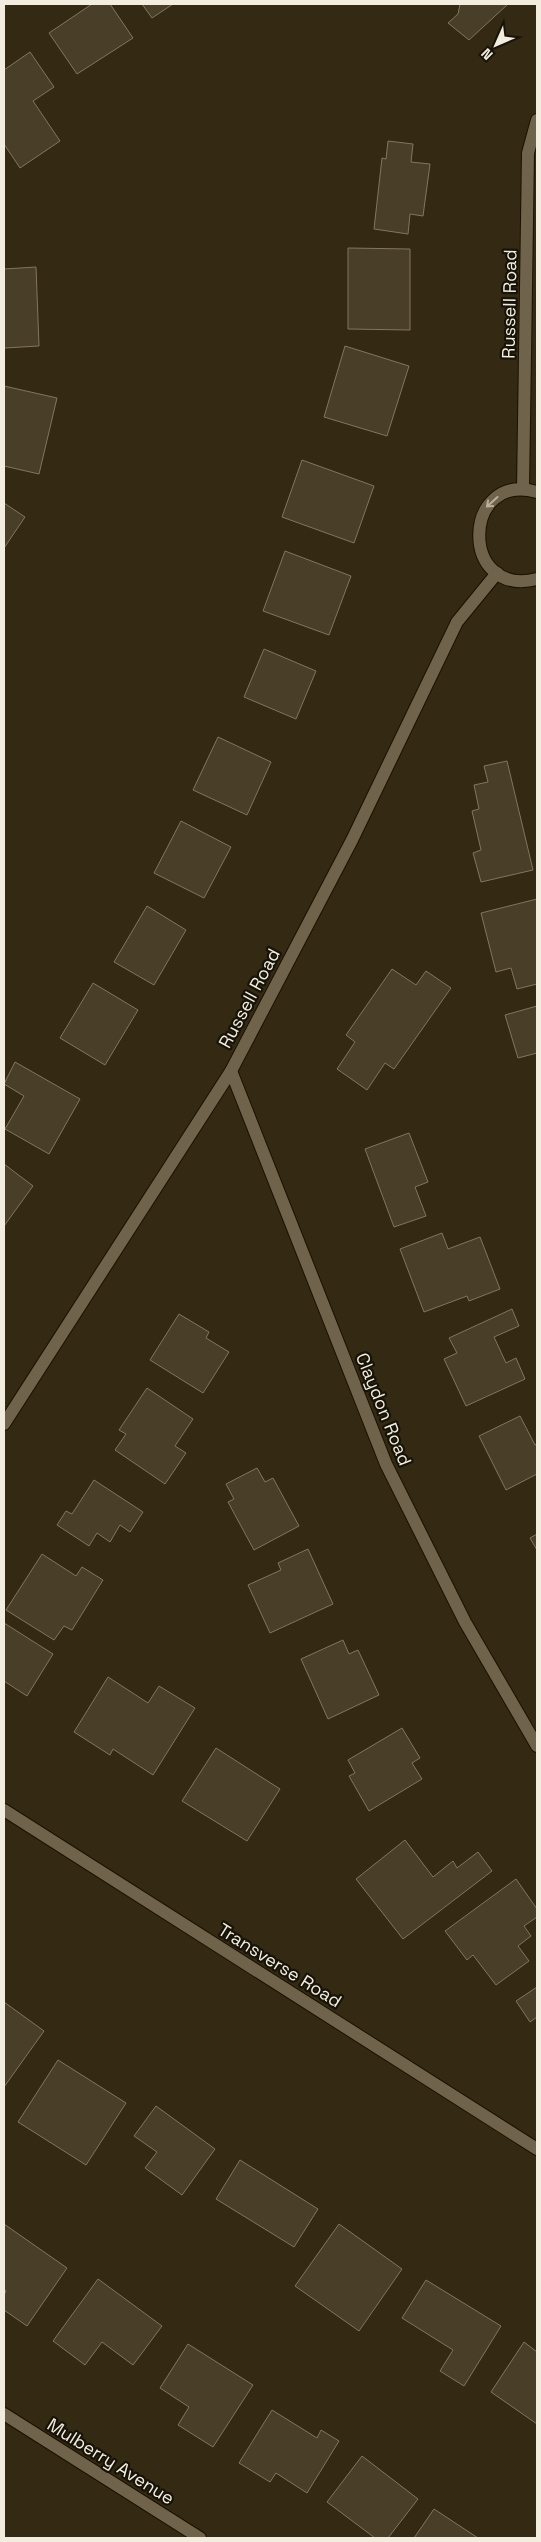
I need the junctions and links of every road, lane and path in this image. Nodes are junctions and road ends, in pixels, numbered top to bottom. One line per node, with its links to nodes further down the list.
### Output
1 (537, 120): 2 (street, Russell Road)
2 (523, 489): 3 (street); 4 (street, one-way to 4)
3 (537, 492)
4 (497, 573): 5 (street); 6 (street, Russell Road)
5 (537, 579)
6 (231, 1070): 7 (street, Russell Road); 8 (street, Claydon Road)
7 (4, 1424)
8 (537, 1746)
9 (4, 1810): 10 (street, Transverse Road)
10 (537, 2149)
11 (4, 2414): 12 (street, Mulberry Avenue)
12 (200, 2538)

